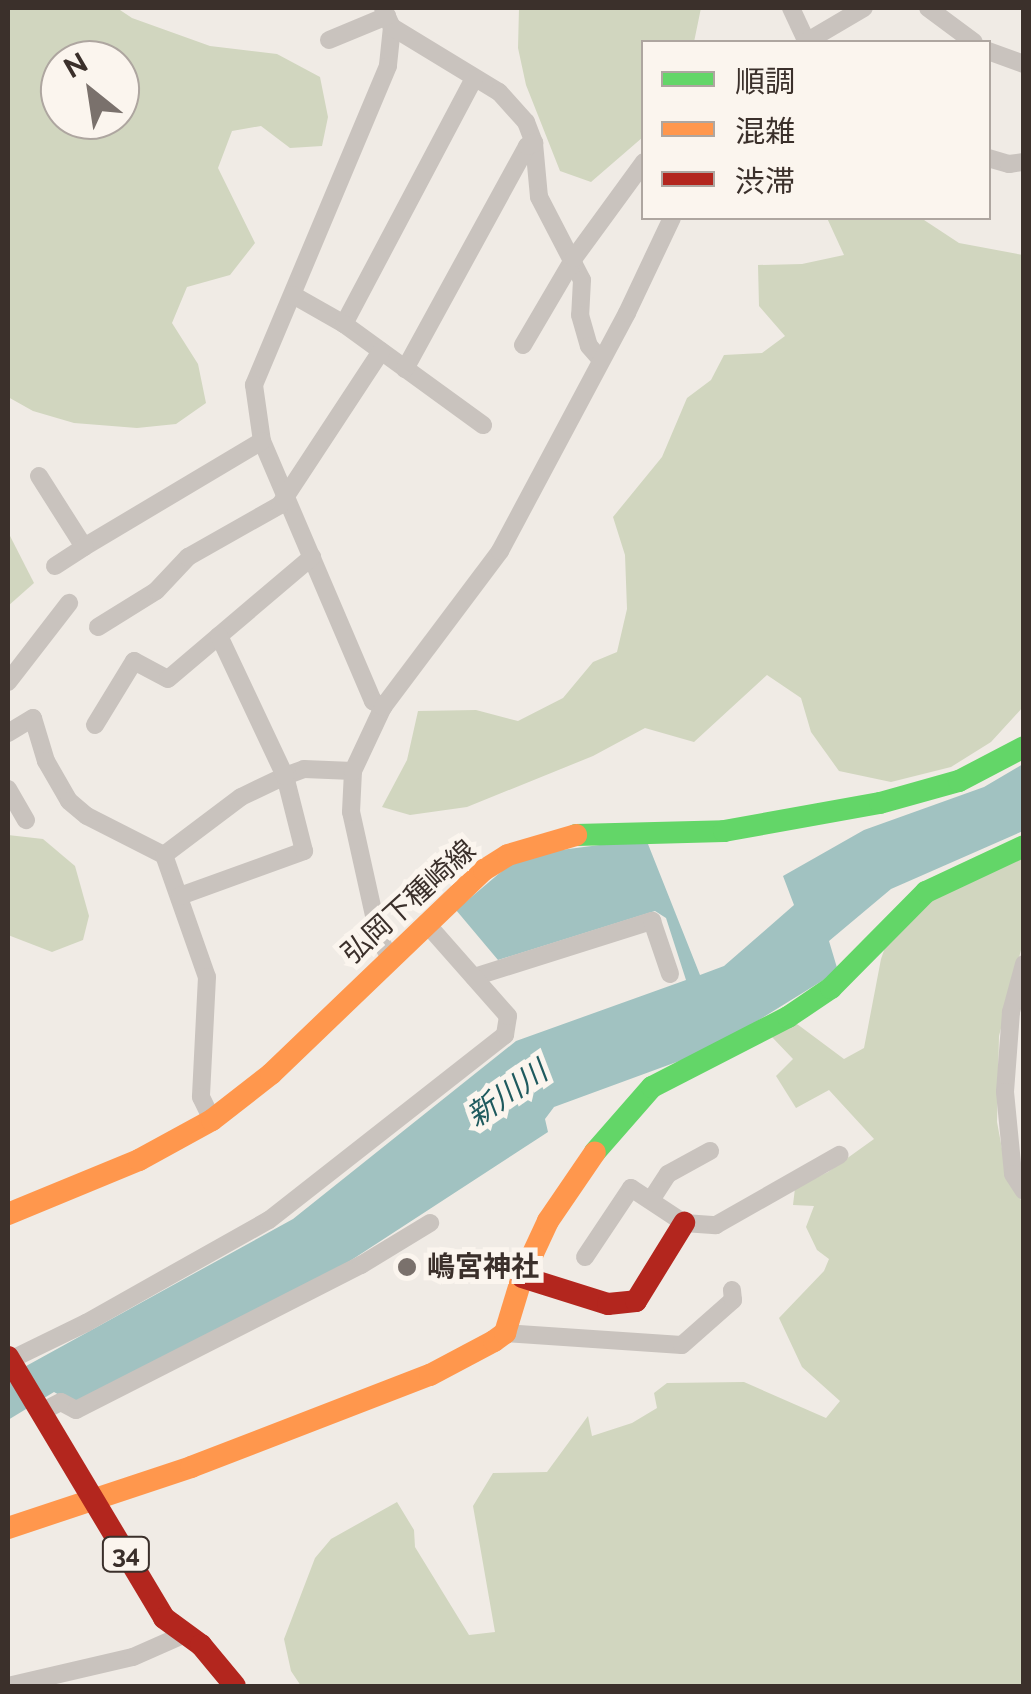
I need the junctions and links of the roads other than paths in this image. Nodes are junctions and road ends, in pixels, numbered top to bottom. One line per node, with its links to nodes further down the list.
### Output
1 (791, 8): 6 (street)
2 (864, 8): 6 (street)
3 (928, 8): 7 (street)
4 (387, 17): 5 (street); 10 (street); 17 (street)
5 (329, 40)
6 (816, 40)
7 (971, 40)
8 (991, 52): 9 (street)
9 (1024, 64)
10 (474, 78): 11 (street); 18 (street)
11 (534, 143): 16 (street); 22 (street)
12 (991, 158): 13 (street)
13 (1024, 162)
14 (641, 166): 16 (street)
15 (671, 220): 21 (street)
16 (574, 258): 19 (street); 21 (street)
17 (293, 294): 18 (street); 24 (street)
18 (344, 324): 20 (street)
19 (524, 345)
20 (381, 351): 22 (street); 26 (street)
21 (601, 360): 34 (street)
22 (405, 369): 23 (street)
23 (483, 424)
24 (262, 441): 26 (street); 27 (street)
25 (39, 476): 27 (street)
26 (286, 496): 28 (street); 31 (street)
27 (84, 548): 29 (street)
28 (312, 557): 32 (street); 34 (street)
29 (55, 566)
30 (69, 602): 33 (street)
31 (98, 628)
32 (219, 636): 35 (street); 39 (street)
33 (8, 682)
34 (383, 707): 38 (street)
35 (95, 725)
36 (8, 734): 43 (street)
37 (1024, 747): 45 (main road, 弘岡下種崎線)
38 (353, 771): 39 (street); 46 (street)
39 (285, 776): 43 (street); 44 (street)
40 (8, 789): 41 (street)
41 (26, 820)
42 (1024, 846): 61 (main road)
43 (164, 856): 44 (street)
44 (180, 896): 51 (street)
45 (426, 923): 46 (main road, 弘岡下種崎線); 49 (street)
46 (390, 958): 51 (main road, 弘岡下種崎線)
47 (1024, 964): 50 (street)
48 (670, 974): 49 (street)
49 (474, 977): 64 (street)
50 (1015, 1069): 54 (street)
51 (212, 1120): 57 (main road, 弘岡下種崎線)
52 (710, 1151): 56 (street)
53 (839, 1155): 58 (street)
54 (1018, 1166): 55 (street)
55 (1024, 1191)
56 (651, 1200): 58 (street); 60 (street)
57 (8, 1214)
58 (684, 1223): 61 (main road)
59 (430, 1224): 65 (street)
60 (584, 1257)
61 (522, 1277): 63 (main road)
62 (732, 1290): 63 (street)
63 (505, 1333): 66 (main road)
64 (10, 1361): 65 (main road, 34)
65 (38, 1408): 66 (main road, 34)
66 (96, 1499): 67 (main road); 68 (main road, 34)
67 (8, 1528)
68 (185, 1634): 69 (street); 70 (main road, 34)
69 (8, 1686)
70 (235, 1686)

